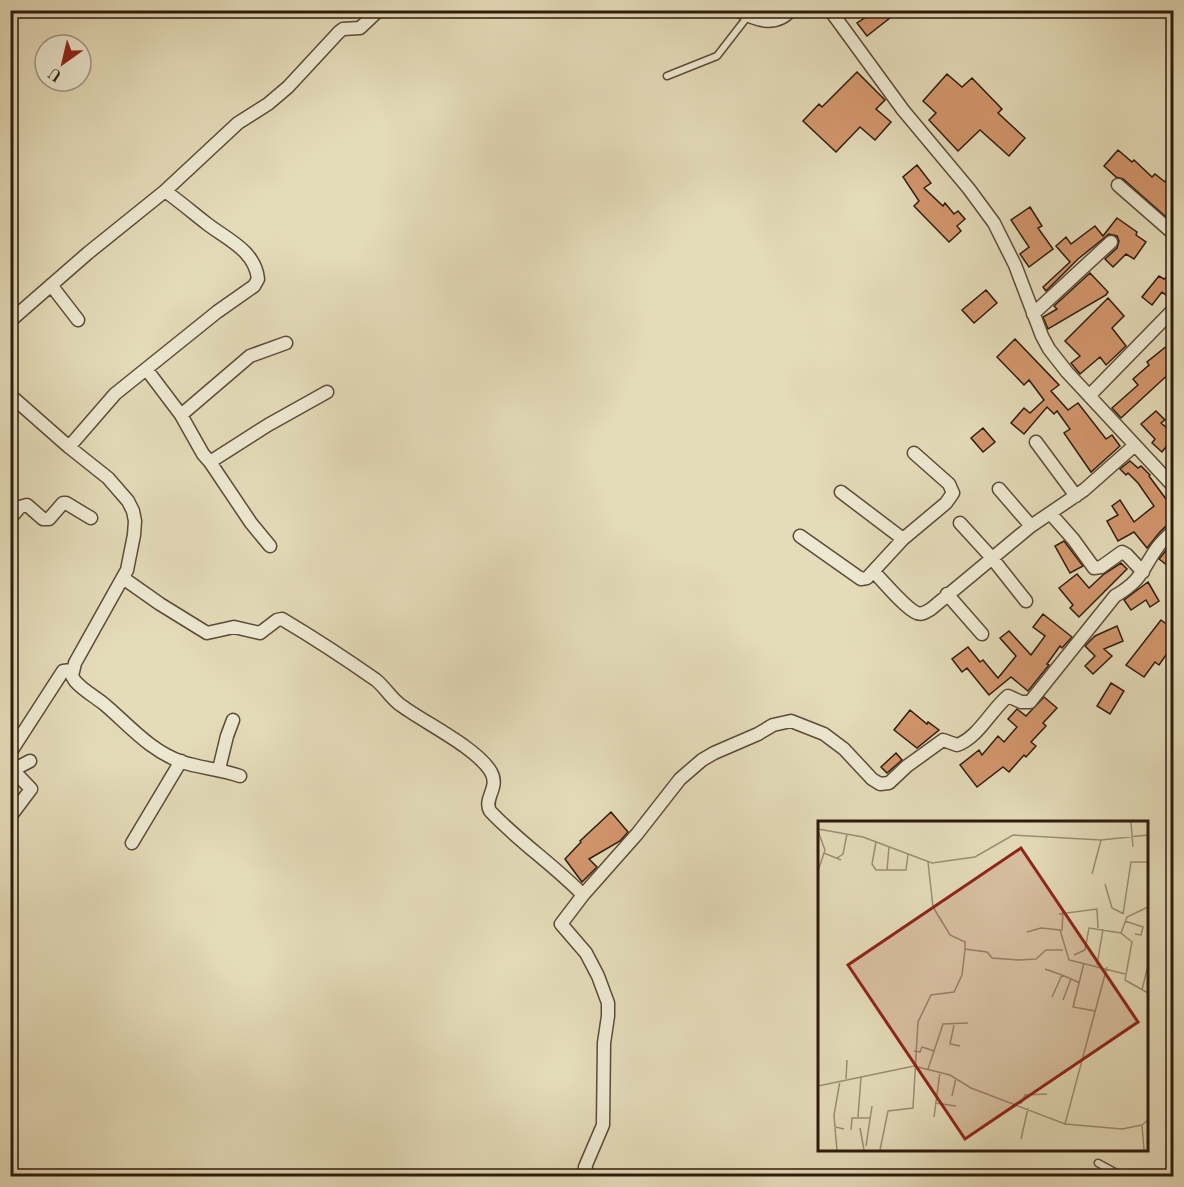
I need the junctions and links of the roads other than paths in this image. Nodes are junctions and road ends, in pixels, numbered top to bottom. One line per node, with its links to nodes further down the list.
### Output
1 (380, 10): 7 (street)
2 (790, 10): 4 (street)
3 (830, 10): 12 (street)
4 (743, 14): 5 (lane)
5 (667, 76)
6 (1118, 185): 8 (street)
7 (165, 191): 10 (street); 16 (street)
8 (1173, 234)
9 (1111, 242): 12 (street)
10 (51, 285): 13 (street); 14 (street)
11 (1173, 309): 18 (street)
12 (1033, 314): 18 (street)
13 (78, 320)
14 (10, 321)
15 (286, 343): 20 (street)
16 (147, 370): 20 (street); 23 (street)
17 (327, 392): 25 (street)
18 (1089, 396): 22 (street)
19 (11, 398): 23 (street)
20 (181, 415): 25 (street)
21 (1036, 442): 29 (street)
22 (1135, 445): 26 (street); 29 (street)
23 (69, 447): 42 (street)
24 (914, 453): 37 (street)
25 (210, 462): 38 (street)
26 (1173, 487)
27 (999, 489): 34 (street)
28 (841, 492): 37 (street)
29 (1076, 496): 30 (street)
30 (1050, 513): 34 (street); 41 (street)
31 (91, 518): 32 (street)
32 (10, 519)
33 (960, 523): 39 (street)
34 (1030, 526): 39 (street)
35 (1173, 530): 41 (street)
36 (800, 536): 40 (street)
37 (903, 539): 40 (street)
38 (270, 546)
39 (992, 558): 43 (street); 44 (street)
40 (874, 572): 43 (street)
41 (1143, 572): 56 (street)
42 (123, 578): 46 (street); 56 (street)
43 (947, 594): 45 (street)
44 (1026, 601)
45 (982, 634)
46 (72, 670): 48 (street); 50 (street)
47 (233, 720): 51 (street)
48 (10, 753)
49 (30, 761): 52 (street)
50 (181, 761): 51 (street); 55 (street)
51 (219, 769): 53 (street)
52 (12, 770): 54 (street)
53 (240, 776)
54 (10, 817)
55 (132, 843)
56 (583, 895): 58 (street)
57 (1098, 1162): 59 (lane)
58 (589, 1176)
59 (1122, 1176)

